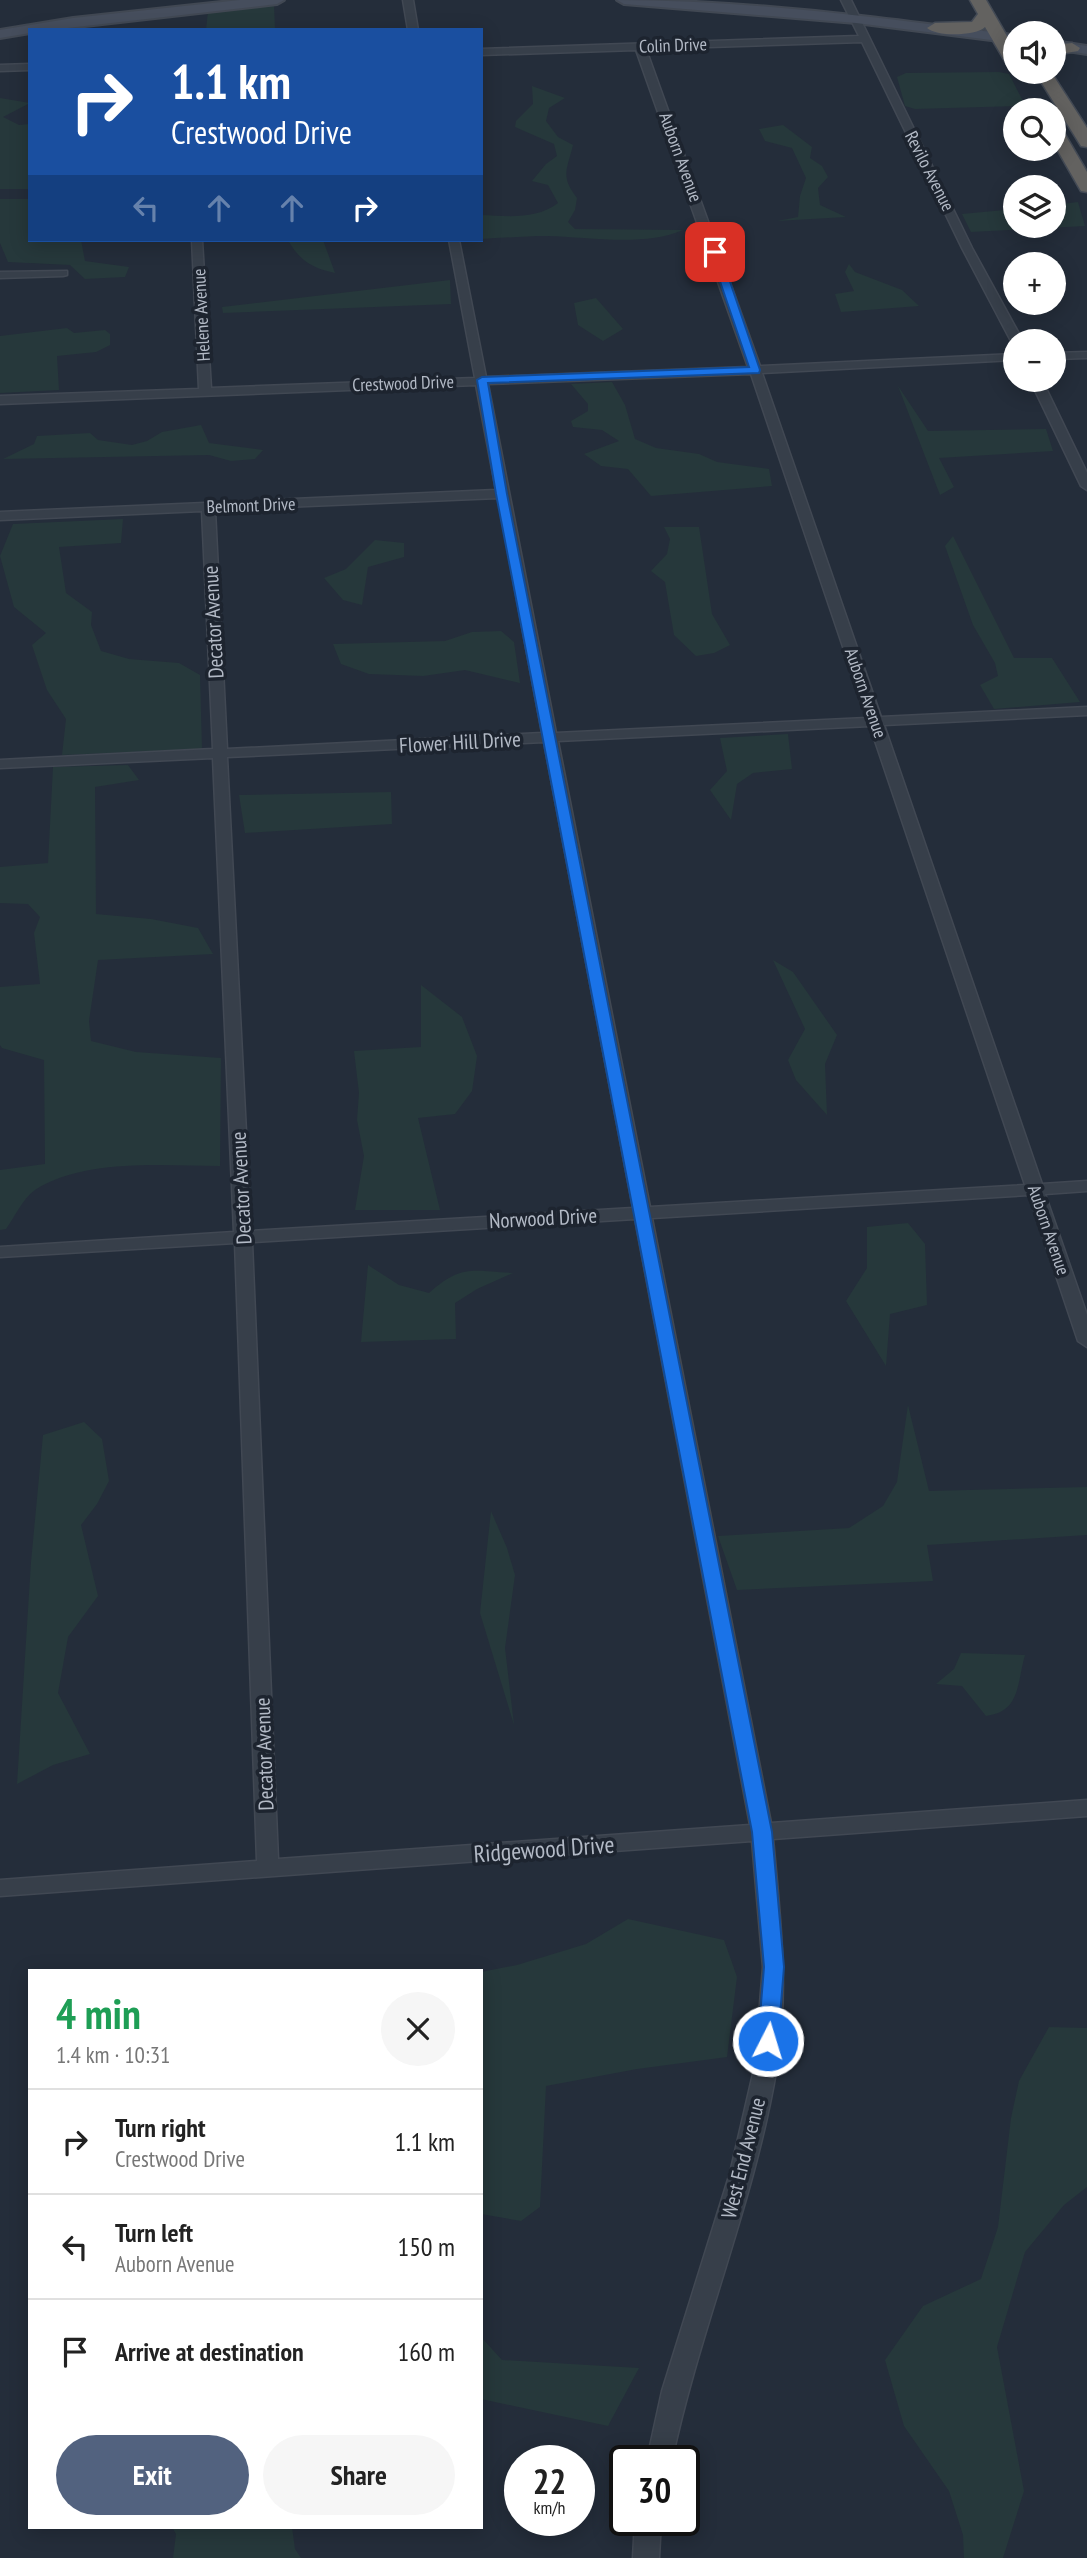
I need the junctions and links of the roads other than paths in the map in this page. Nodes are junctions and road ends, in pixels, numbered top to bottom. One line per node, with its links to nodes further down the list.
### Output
1 (277, 0): 9 (main road)
2 (408, 0): 10 (street)
3 (624, 0): 5 (main road)
4 (846, 0): 7 (street, Revilo Avenue)
5 (666, 2): 7 (main road)
6 (982, 7): 8 (highway); 11 (highway)
7 (856, 19): 11 (main road); 15 (street, Revilo Avenue)
8 (1003, 25)
9 (36, 28)
10 (413, 28)
11 (935, 28): 13 (main road)
12 (28, 29): 14 (main road)
13 (1003, 33)
14 (0, 34)
15 (864, 39): 16 (street, Colin Drive); 28 (street, Revilo Avenue)
16 (640, 46): 17 (street, Colin Drive); 32 (street, Auborn Avenue)
17 (483, 52)
18 (28, 67): 19 (street)
19 (0, 68)
20 (1051, 84): 21 (highway)
21 (1087, 142)
22 (1066, 151): 23 (highway)
23 (1087, 187)
24 (197, 242): 34 (street, Helene Avenue)
25 (454, 242): 33 (street, West End Avenue)
26 (63, 272): 27 (street)
27 (0, 275)
28 (1011, 329)
29 (1087, 355): 30 (street)
30 (1066, 356)
31 (1003, 358): 32 (street, Crestwood Drive)
32 (755, 370): 33 (street, Crestwood Drive); 42 (street, Auborn Avenue)
33 (482, 380): 34 (street, Crestwood Drive); 38 (street, West End Avenue)
34 (205, 390): 36 (street, Crestwood Drive)
35 (1042, 392): 37 (street)
36 (0, 400)
37 (1087, 486)
38 (502, 494): 39 (street, Belmont Drive); 43 (street, West End Avenue)
39 (208, 506): 40 (street, Belmont Drive); 44 (street, Decator Avenue)
40 (0, 516)
41 (1087, 711): 42 (street, Flower Hill Drive)
42 (876, 722): 43 (street, Flower Hill Drive); 47 (street, Auborn Avenue)
43 (551, 738): 44 (street, Flower Hill Drive); 48 (street, West End Avenue)
44 (220, 754): 45 (street, Flower Hill Drive); 49 (street, Decator Avenue)
45 (0, 765)
46 (1087, 1186): 47 (street, Norwood Drive)
47 (1035, 1189): 48 (street, Norwood Drive); 51 (street, Auborn Avenue)
48 (642, 1212): 49 (street, Norwood Drive); 53 (street, West End Avenue)
49 (243, 1236): 50 (street, Norwood Drive); 54 (street, Decator Avenue)
50 (0, 1252)
51 (1087, 1342)
52 (1087, 1808): 53 (street, Ridgewood Drive)
53 (762, 1832): 54 (street, Ridgewood Drive); 56 (street, West End Avenue)
54 (268, 1870): 55 (street, Ridgewood Drive)
55 (0, 1888)
56 (662, 2445)
57 (647, 2536): 58 (street)
58 (646, 2558)

